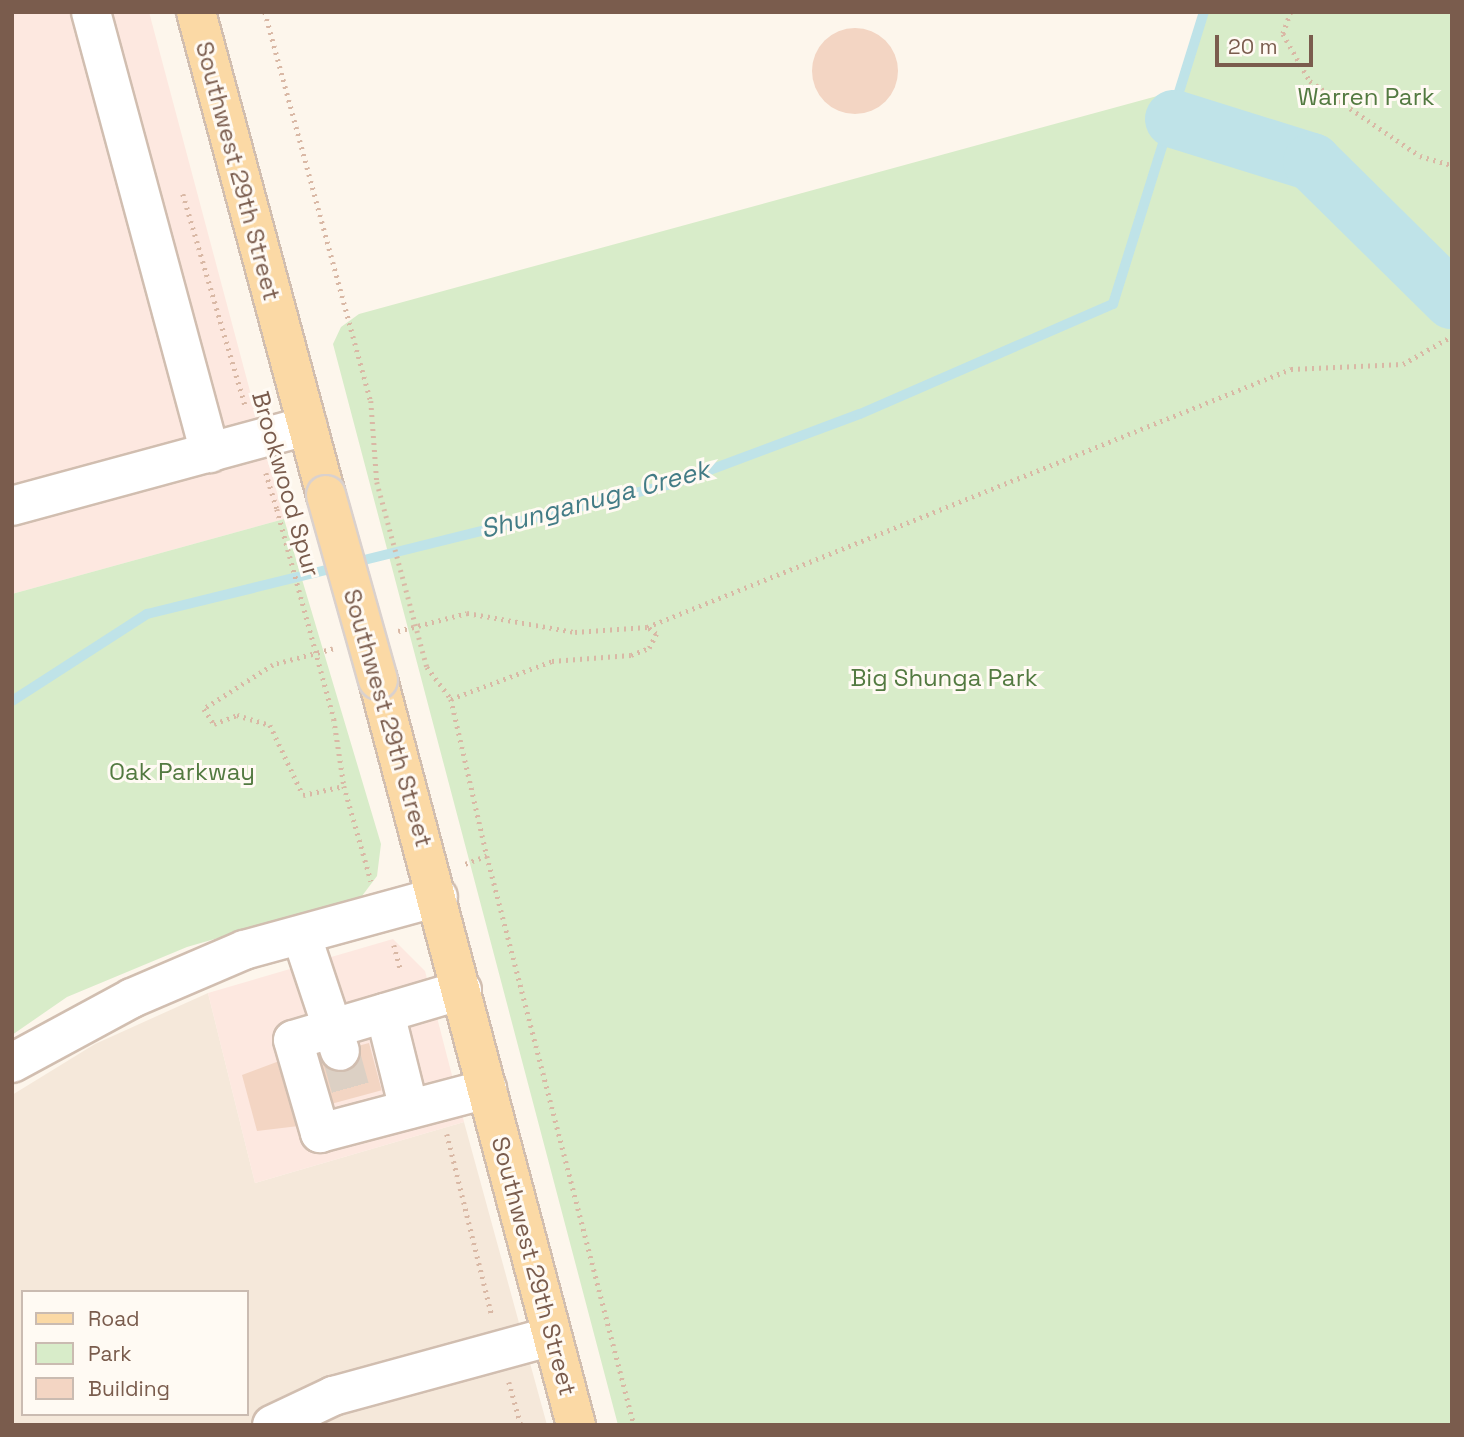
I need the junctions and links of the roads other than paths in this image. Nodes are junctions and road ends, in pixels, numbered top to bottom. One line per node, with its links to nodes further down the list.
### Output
1 (91, 12): 4 (street)
2 (196, 12): 3 (main road, Southwest 29th Street)
3 (307, 426): 4 (street); 6 (main road, Southwest 29th Street, bridge)
4 (210, 453): 5 (street)
5 (12, 506)
6 (438, 897): 7 (street); 8 (main road, Southwest 29th Street)
7 (302, 937): 10 (street); 11 (street)
8 (462, 990): 9 (street); 12 (main road, Southwest 29th Street)
9 (398, 1009): 10 (street); 13 (street)
10 (337, 1040): 13 (street)
11 (12, 1063)
12 (487, 1089): 13 (street); 14 (main road, Southwest 29th Street)
13 (424, 1106)
14 (552, 1336): 15 (street); 16 (main road, Southwest 29th Street)
15 (272, 1425)
16 (576, 1425)

